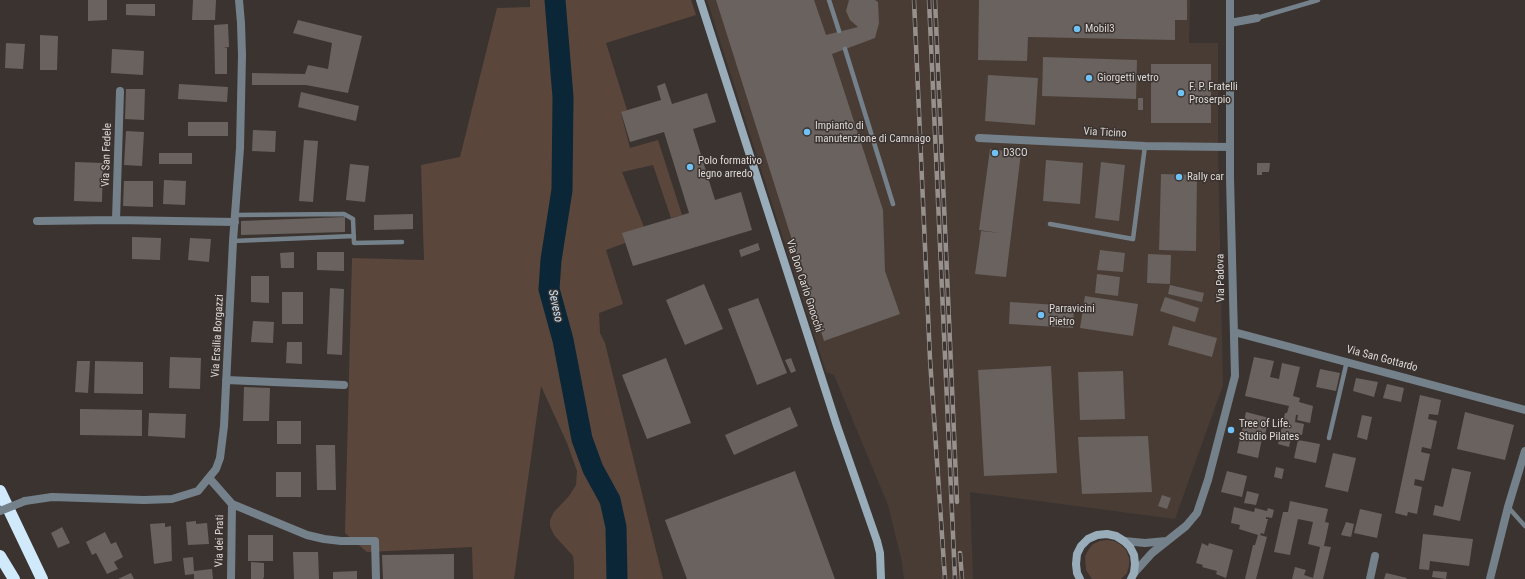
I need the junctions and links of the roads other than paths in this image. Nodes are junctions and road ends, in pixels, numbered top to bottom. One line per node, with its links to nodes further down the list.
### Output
1 (239, 0): 15 (street, Via Ersilia Borgazzi)
2 (700, 0): 44 (street, Via Don Carlo Gnocchi)
3 (829, 0): 8 (lane)
4 (1230, 0): 7 (street, Via Padova)
5 (1318, 0): 6 (lane)
6 (1257, 18): 7 (street)
7 (1230, 23): 13 (street, Via Padova)
8 (839, 31)
9 (845, 49): 14 (lane)
10 (120, 91): 16 (street, Via San Fedele)
11 (979, 138): 12 (street, Via Ticino)
12 (1145, 146): 13 (street, Via Ticino); 18 (lane)
13 (1230, 147): 22 (street, Via Padova)
14 (893, 204)
15 (235, 218): 16 (street); 19 (lane); 20 (street, Via Ersilia Borgazzi)
16 (116, 220): 17 (street)
17 (38, 221)
18 (1050, 224)
19 (354, 236): 20 (lane); 21 (lane)
20 (233, 241): 24 (street, Via Ersilia Borgazzi)
21 (402, 242)
22 (1234, 332): 23 (street, Via San Gottardo); 35 (street, Via Padova)
23 (1347, 361): 26 (street, Via San Gottardo); 27 (lane)
24 (226, 380): 25 (street); 29 (street, Via Ersilia Borgazzi)
25 (344, 385)
26 (1525, 410)
27 (1330, 438)
28 (1525, 451): 32 (street)
29 (210, 479): 31 (street); 33 (street, Via Ersilia Borgazzi, bridge)
30 (0, 492): 41 (highway)
31 (232, 504): 42 (street, Via dei Prati); 43 (street)
32 (1508, 507): 34 (lane); 47 (street)
33 (0, 511)
34 (1525, 526)
35 (1170, 539): 36 (street); 39 (street, Via Padova)
36 (1124, 541): 39 (street); 45 (street)
37 (0, 556): 40 (highway)
38 (1375, 556): 46 (street)
39 (1133, 577)
40 (14, 579)
41 (42, 579)
42 (231, 579)
43 (376, 579)
44 (881, 579)
45 (1080, 579)
46 (1370, 579)
47 (1490, 579)

